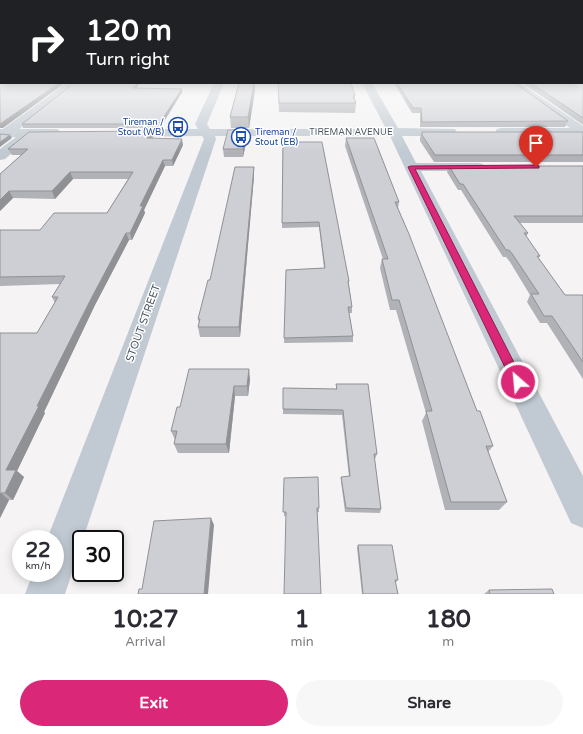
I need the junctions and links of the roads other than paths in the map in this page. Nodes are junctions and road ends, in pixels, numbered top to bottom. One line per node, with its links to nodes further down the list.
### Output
1 (52, 98): 10 (street)
2 (213, 98): 5 (street, STOUT STREET)
3 (375, 98): 6 (street)
4 (535, 98): 9 (street)
5 (206, 132): 6 (street, TIREMAN AVENUE); 13 (street, TIREMAN AVENUE); 18 (street, STOUT STREET)
6 (393, 132): 7 (street, TIREMAN AVENUE); 15 (street)
7 (461, 132)
8 (492, 132): 9 (street)
9 (583, 132)
10 (3, 133): 11 (street)
11 (28, 133): 12 (street); 14 (street)
12 (66, 133)
13 (113, 133)
14 (0, 156)
15 (411, 167): 16 (street); 17 (street)
16 (490, 167)
17 (583, 511)
18 (64, 541)
19 (49, 582): 20 (street)
20 (45, 594)

